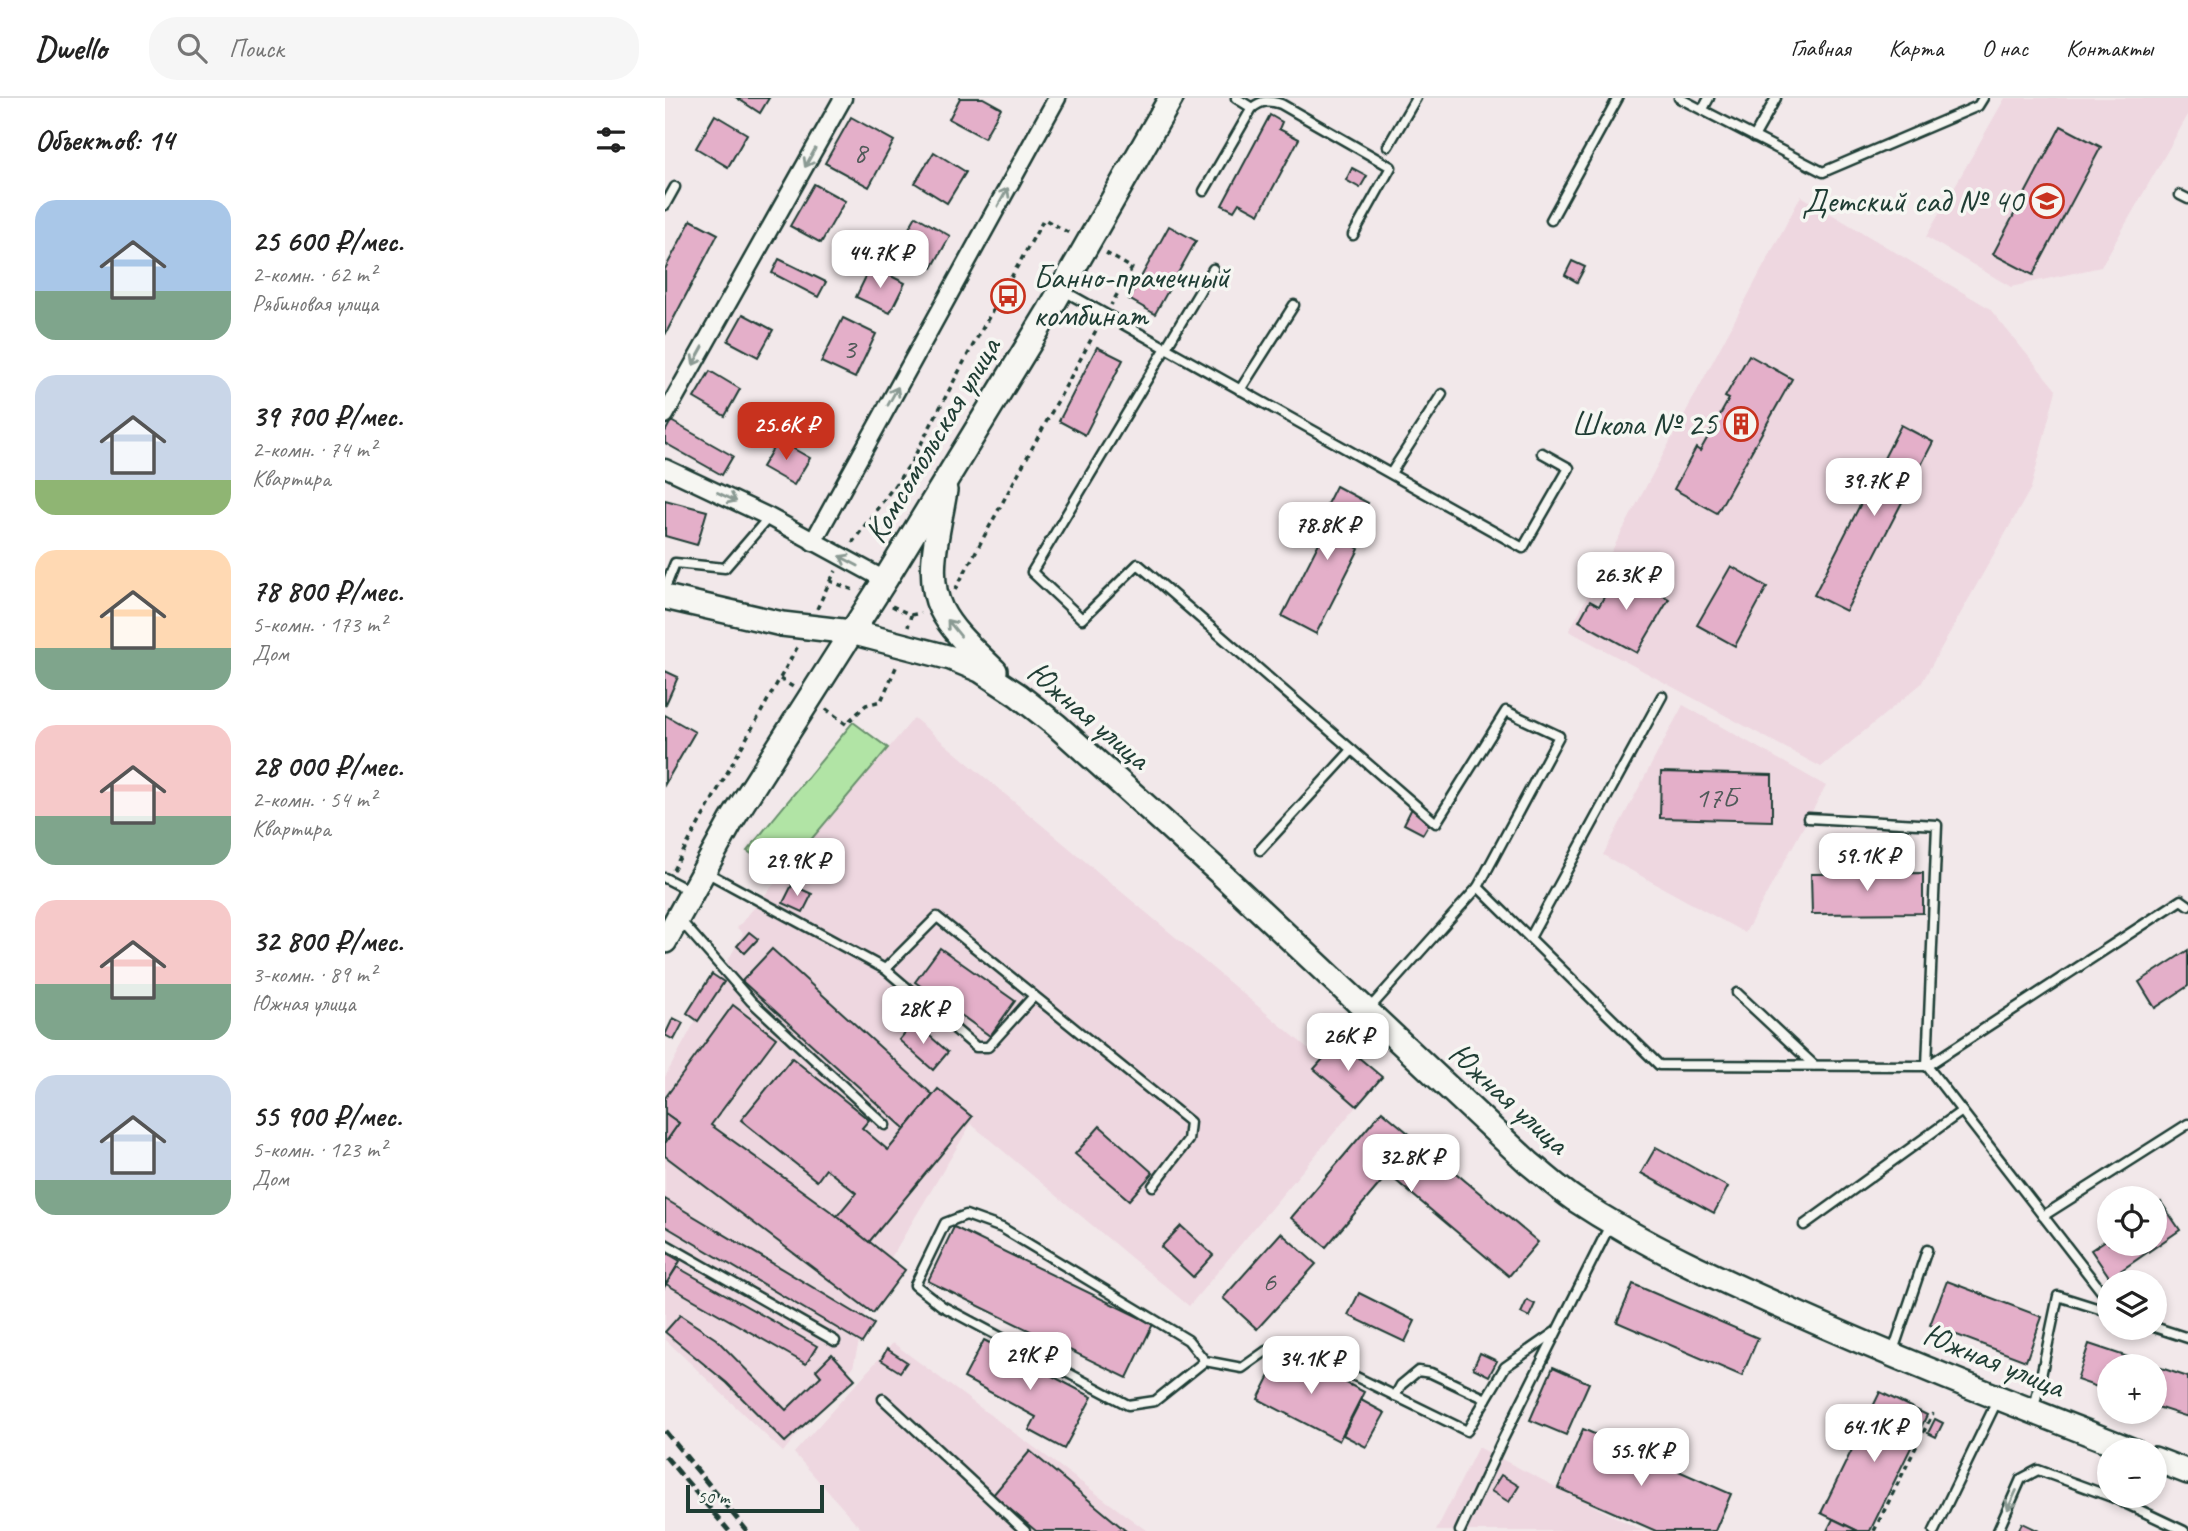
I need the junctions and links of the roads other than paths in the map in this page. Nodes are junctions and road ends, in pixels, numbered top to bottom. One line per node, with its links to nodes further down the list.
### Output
1 (843, 98): 26 (street, one-way to 26)
2 (1057, 98): 32 (street, one-way to 2)
3 (1171, 98): 21 (main road, Комсомольская улица)
4 (1236, 98): 11 (lane)
5 (1416, 98): 14 (lane)
6 (1618, 98): 18 (lane)
7 (1679, 98): 12 (lane)
8 (1709, 98): 12 (lane)
9 (1776, 98): 13 (lane)
10 (1983, 98): 13 (lane)
11 (1252, 108): 16 (lane); 19 (lane)
12 (1703, 109): 13 (lane)
13 (1753, 137)
14 (1388, 146)
15 (675, 187): 17 (lane)
16 (1204, 191)
17 (665, 205)
18 (1551, 220)
19 (1353, 235)
20 (1213, 269): 23 (lane)
21 (1062, 289): 23 (lane); 30 (main road, Комсомольская улица)
22 (1294, 305): 24 (lane)
23 (1164, 347): 24 (lane); 39 (lane)
24 (1240, 390): 29 (lane)
25 (1442, 394): 29 (lane)
26 (665, 415)
27 (1542, 453): 29 (lane)
28 (665, 468): 31 (street, one-way to 31)
29 (1391, 474)
30 (947, 480): 33 (main road, Комсомольская улица); 37 (main road, one-way to 30)
31 (769, 517): 32 (street); 34 (lane)
32 (813, 542): 33 (street, one-way to 32)
33 (885, 580): 36 (main road, Комсомольская улица)
34 (665, 588)
35 (665, 597): 36 (main road, Южная улица)
36 (851, 632): 37 (main road, Южная улица); 42 (main road, Комсомольская улица)
37 (1018, 695): 53 (main road, Южная улица)
38 (1662, 696): 48 (lane)
39 (1352, 750): 41 (lane); 44 (lane)
40 (1808, 818): 55 (lane)
41 (1260, 850)
42 (704, 871): 45 (main road, Комсомольская улица); 50 (lane)
43 (666, 879): 45 (lane)
44 (1478, 887): 48 (lane); 53 (lane)
45 (692, 892): 47 (main road, Комсомольская улица)
46 (2188, 905): 55 (lane)
47 (678, 917): 49 (main road, Комсомольская улица); 58 (lane)
48 (1530, 939): 54 (lane)
49 (665, 941)
50 (885, 970): 52 (lane); 52 (lane)
51 (1737, 993): 54 (lane)
52 (1034, 996): 59 (lane)
53 (1366, 1012): 61 (main road, Южная улица)
54 (1814, 1065): 55 (lane)
55 (1927, 1066): 56 (lane)
56 (1962, 1111): 60 (lane); 62 (lane)
57 (2188, 1124): 60 (lane)
58 (885, 1125)
59 (1153, 1186)
60 (2043, 1216): 65 (lane)
61 (1611, 1222): 68 (lane); 71 (main road, Южная улица)
62 (1804, 1225)
63 (665, 1244): 70 (lane)
64 (1927, 1251): 71 (lane)
65 (2097, 1286)
66 (2097, 1308): 77 (lane)
67 (2167, 1331): 69 (lane)
68 (1555, 1332): 75 (lane); 84 (lane)
69 (2188, 1338)
70 (835, 1341)
71 (1891, 1355): 76 (main road, Южная улица)
72 (1205, 1360): 72 (lane); 73 (lane)
73 (1395, 1396): 75 (lane); 75 (lane)
74 (883, 1399): 83 (lane)
75 (1486, 1399)
76 (1998, 1399): 77 (main road, Южная улица); 85 (lane)
77 (2034, 1412): 78 (main road, Южная улица)
78 (2101, 1438)
79 (2167, 1464): 80 (main road)
80 (2188, 1472)
81 (2097, 1492): 86 (lane, one-way to 86)
82 (2137, 1508): 87 (lane)
83 (1025, 1531)
84 (1460, 1531)
85 (1934, 1531)
86 (1998, 1531)
87 (2183, 1531)

